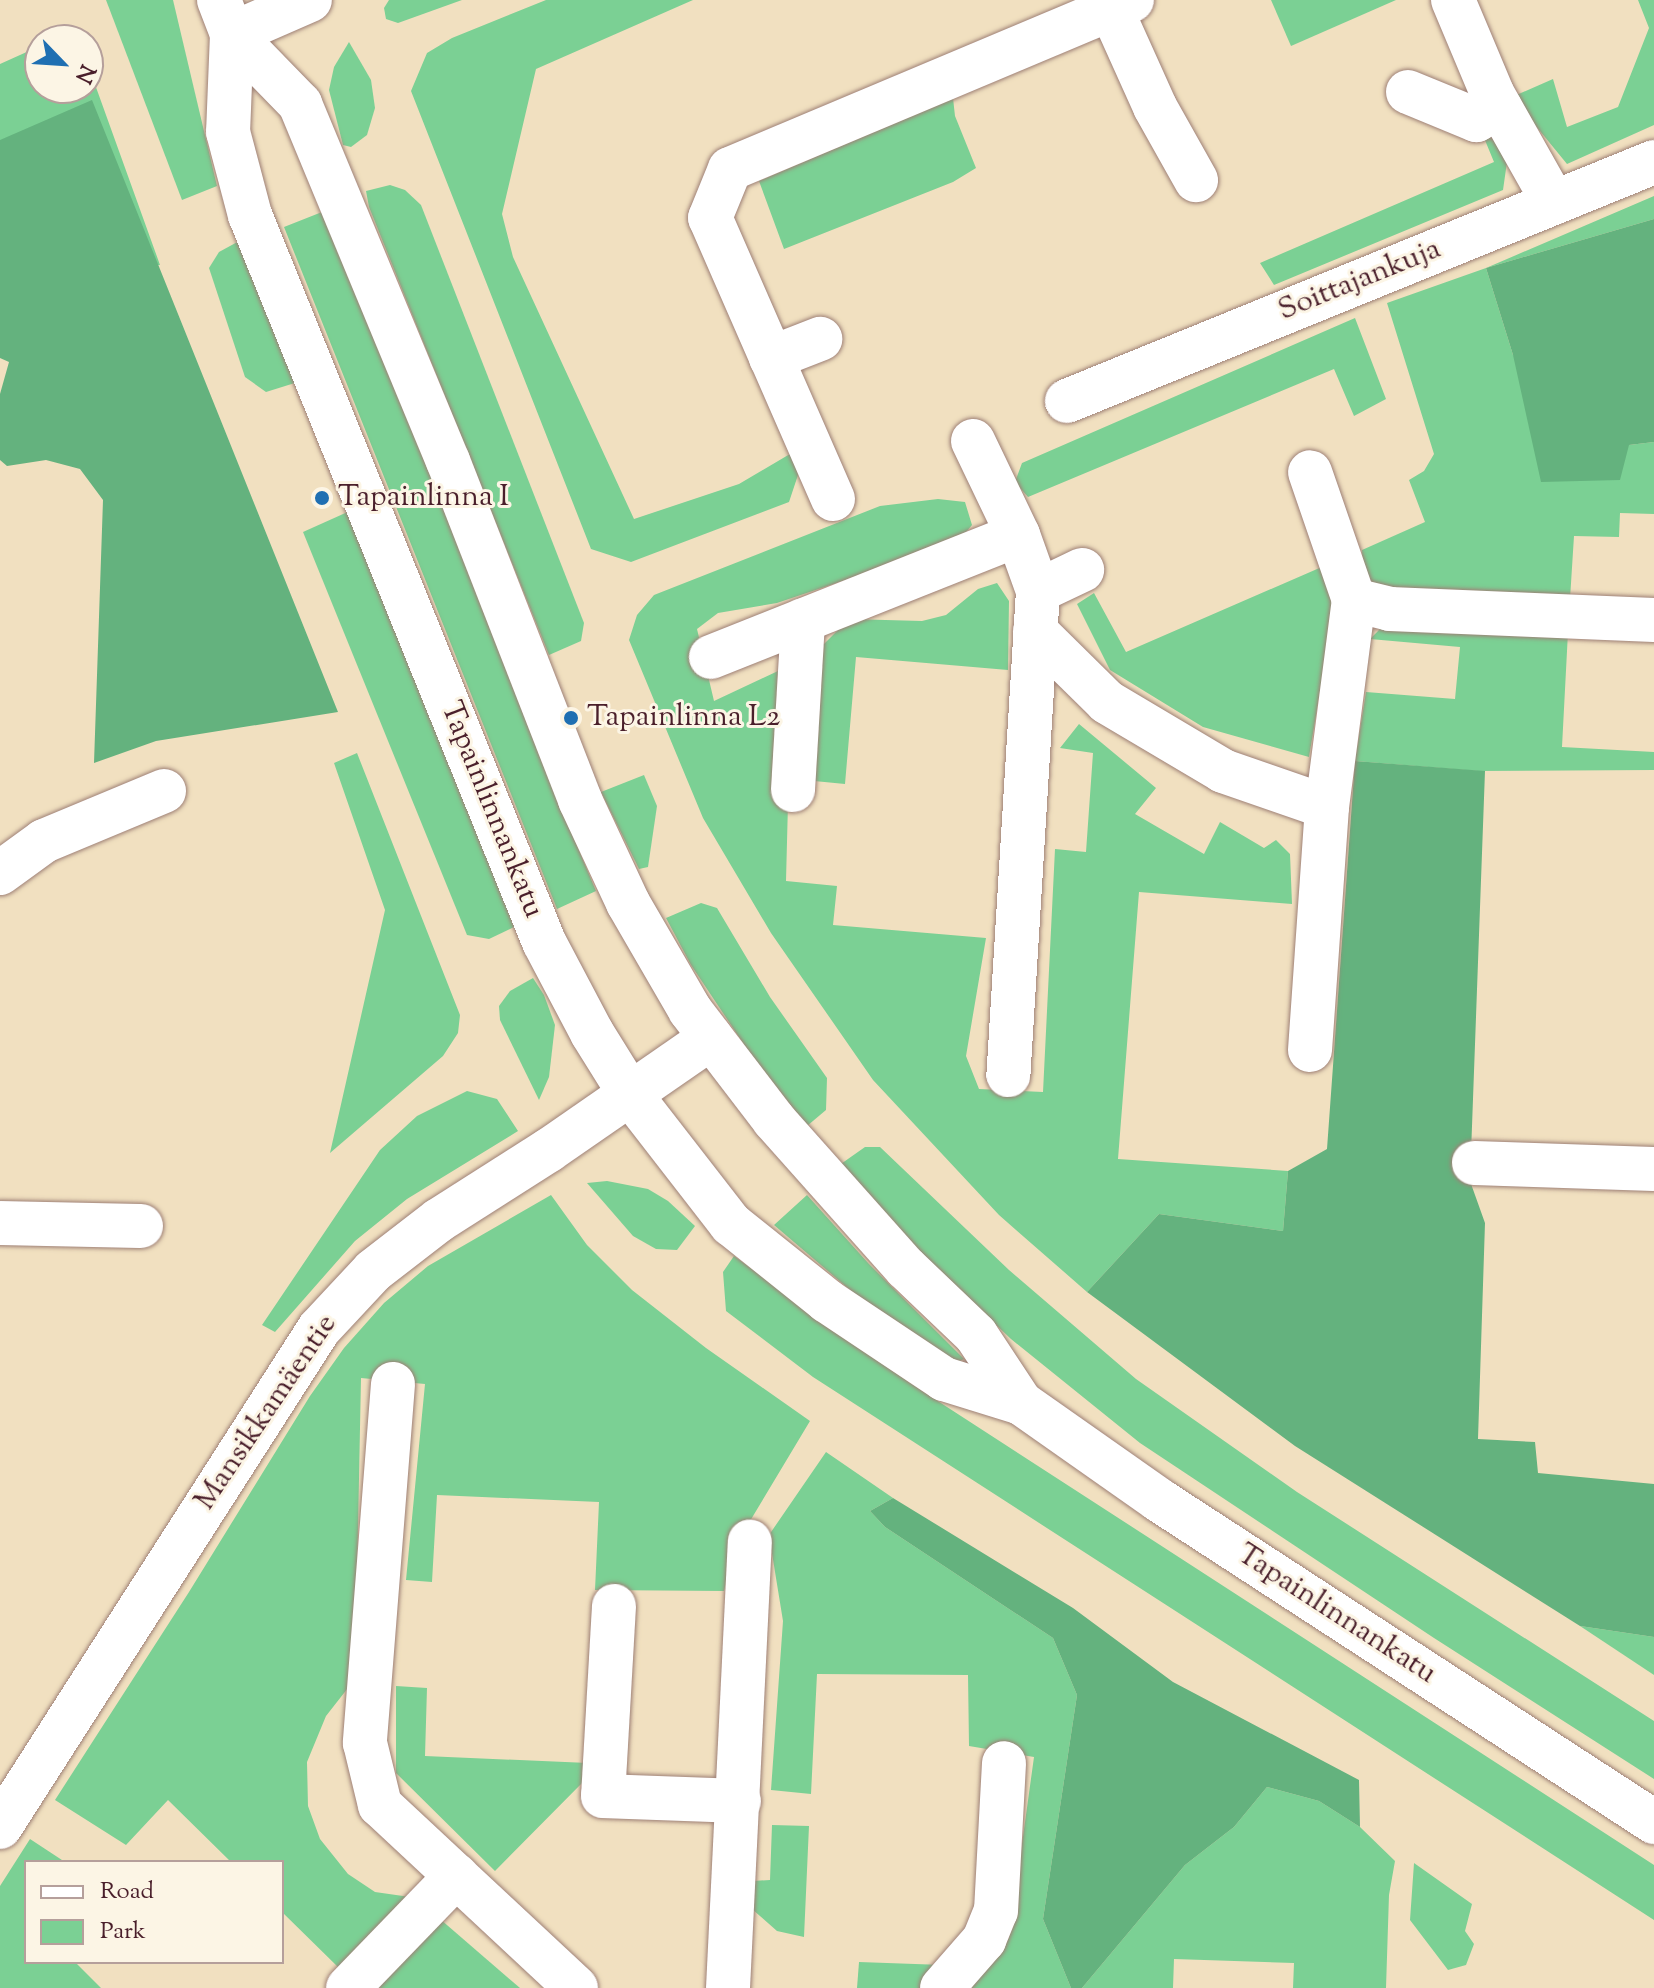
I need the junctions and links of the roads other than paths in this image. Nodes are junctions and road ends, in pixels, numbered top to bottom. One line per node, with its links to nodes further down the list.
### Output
1 (310, 0): 4 (street)
2 (1453, 0): 6 (street)
3 (1122, 4): 8 (street); 11 (street)
4 (226, 17): 27 (street, Tapainlinnankatu); 30 (street, Tapainlinnankatu)
5 (1408, 92): 6 (street)
6 (1500, 107): 9 (street)
7 (1654, 162): 9 (street, Soittajankuja)
8 (1196, 180)
9 (1554, 203): 12 (street, Soittajankuja)
10 (820, 339): 11 (street)
11 (771, 358): 15 (street)
12 (1067, 401)
13 (973, 441): 16 (street)
14 (1310, 472): 18 (street)
15 (833, 499)
16 (1018, 535): 19 (street); 20 (street)
17 (1082, 570): 19 (street)
18 (1354, 600): 21 (street); 25 (street)
19 (1037, 611): 25 (street); 29 (street)
20 (803, 620): 22 (street); 23 (street)
21 (1654, 620)
22 (711, 657)
23 (793, 790)
24 (164, 791): 26 (street)
25 (1327, 807): 28 (street)
26 (0, 873)
27 (711, 1038): 30 (street, Mansikkamäentie); 36 (street, Tapainlinnankatu)
28 (1310, 1050)
29 (1008, 1075)
30 (630, 1094): 36 (street, Tapainlinnankatu); 42 (street, Mansikkamäentie)
31 (1474, 1163): 32 (street)
32 (1654, 1169)
33 (0, 1223): 34 (street)
34 (141, 1226)
35 (393, 1384): 43 (street)
36 (1021, 1403): 41 (street, Tapainlinnankatu)
37 (750, 1542): 40 (street)
38 (614, 1606): 40 (street)
39 (1004, 1763): 47 (street)
40 (739, 1801): 46 (street)
41 (1654, 1822)
42 (0, 1827)
43 (456, 1876): 44 (street); 45 (street)
44 (348, 1988)
45 (576, 1988)
46 (728, 1988)
47 (942, 1988)

